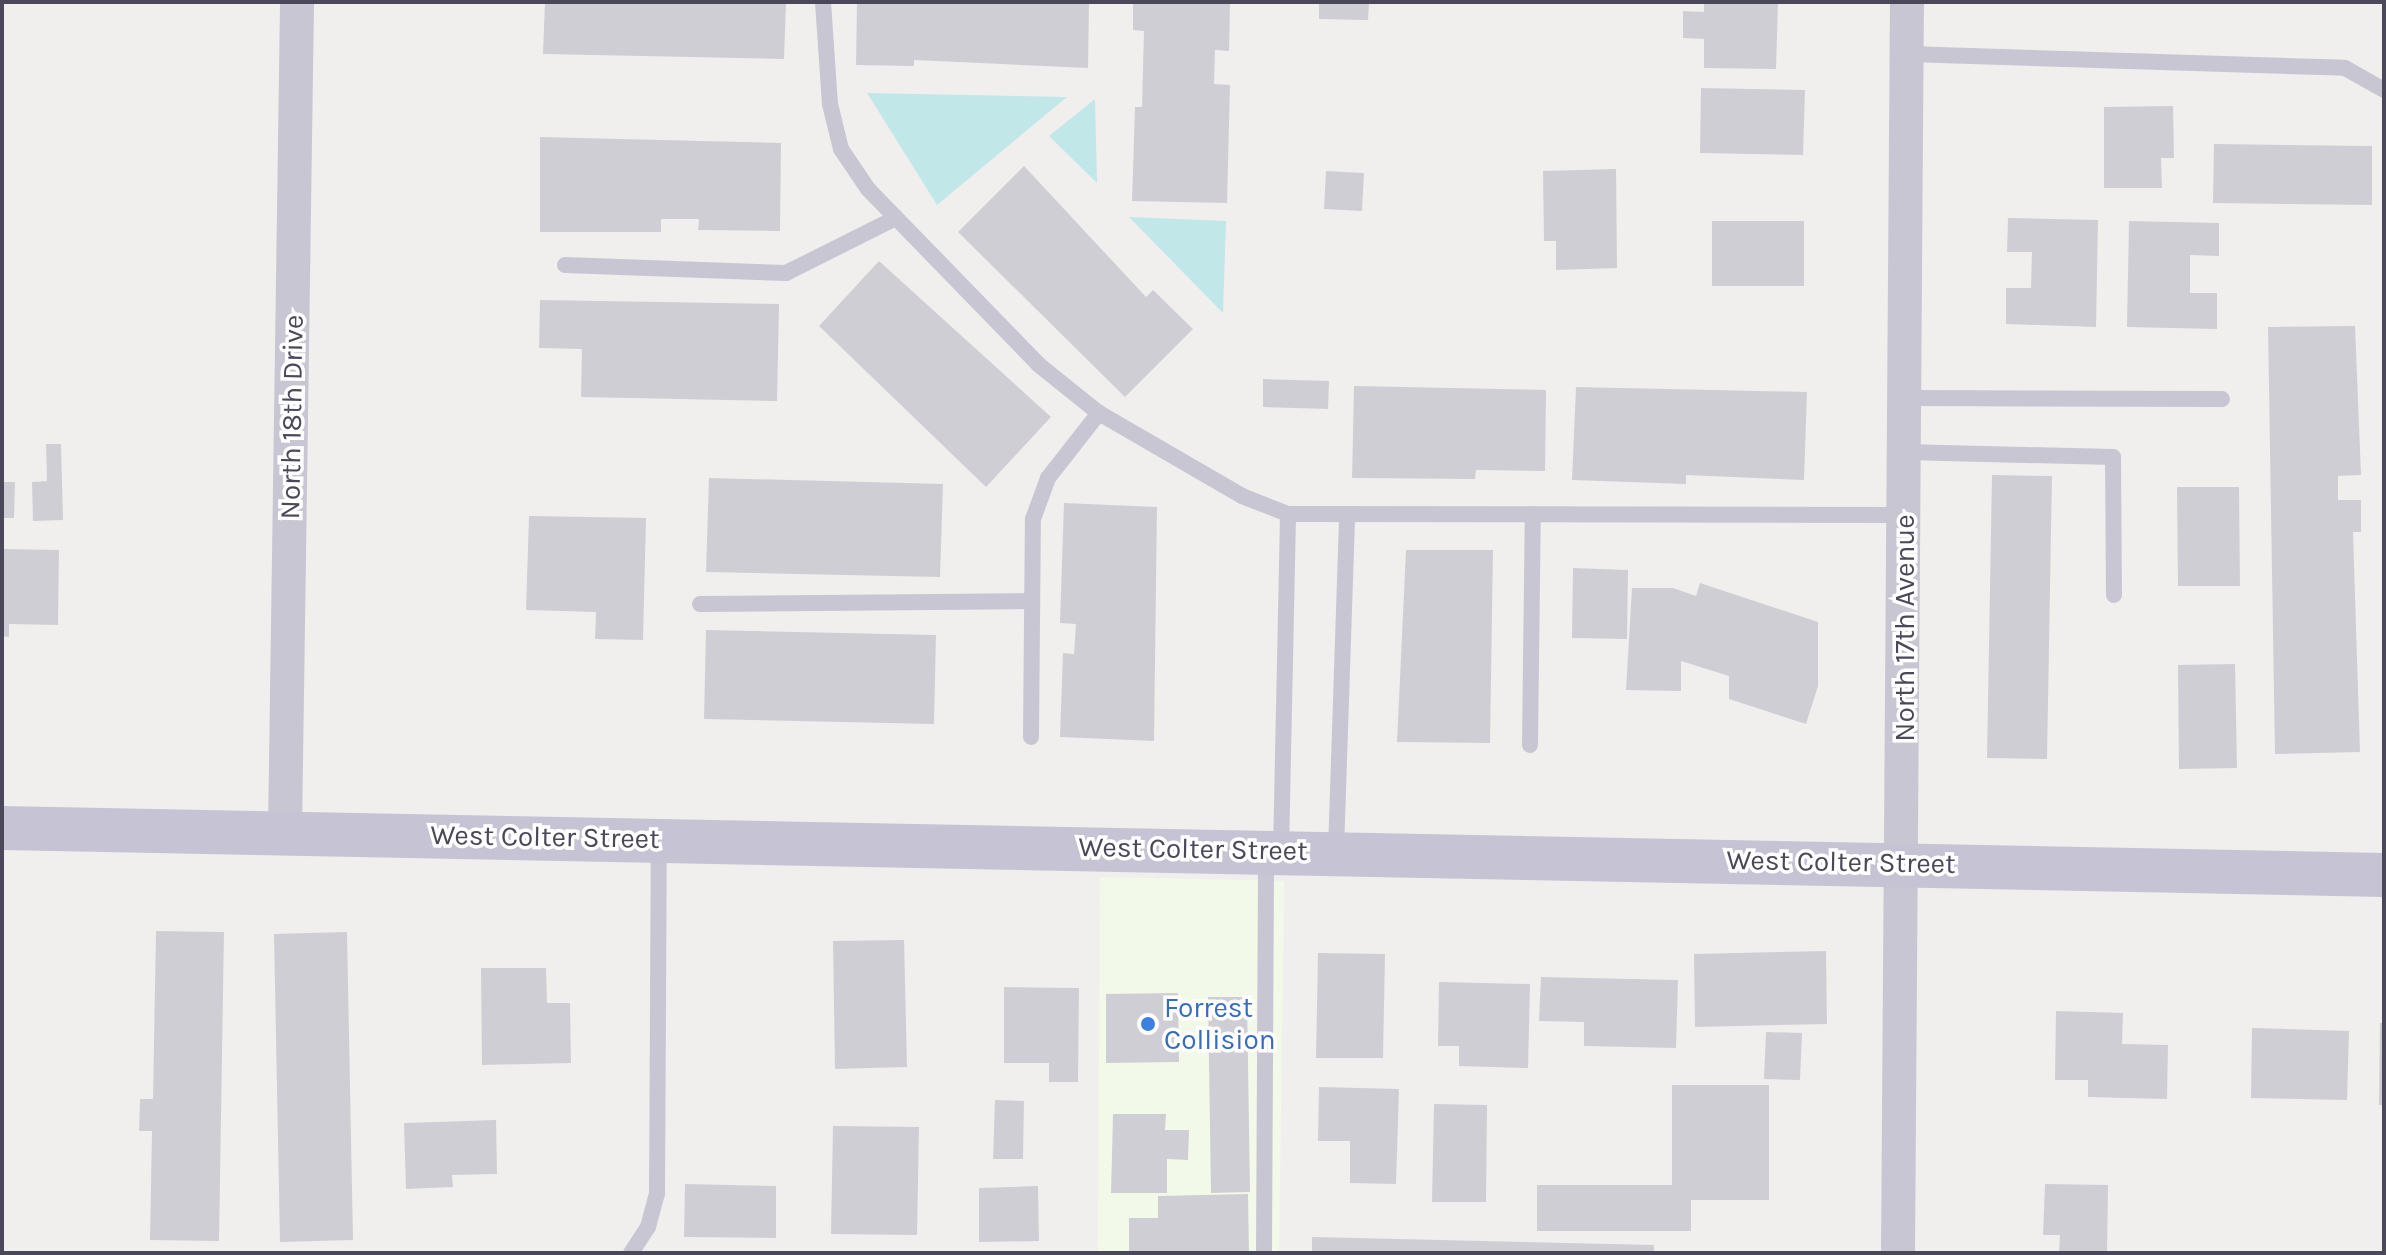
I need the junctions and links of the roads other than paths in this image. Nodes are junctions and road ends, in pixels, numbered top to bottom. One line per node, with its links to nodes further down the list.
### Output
1 (297, 2): 22 (street, North 18th Drive)
2 (823, 2): 6 (lane)
3 (1907, 2): 4 (street, North 17th Avenue)
4 (1907, 54): 5 (lane); 8 (street, North 17th Avenue)
5 (2384, 90)
6 (896, 218): 7 (lane); 10 (lane)
7 (565, 265)
8 (1905, 398): 9 (lane); 11 (street, North 17th Avenue)
9 (2222, 399)
10 (1099, 413): 12 (lane); 17 (lane)
11 (1905, 452): 15 (street, North 17th Avenue); 16 (lane)
12 (1288, 514): 13 (lane); 24 (lane)
13 (1347, 514): 14 (lane); 25 (lane)
14 (1533, 514): 15 (lane); 20 (lane)
15 (1905, 515): 26 (street, North 17th Avenue)
16 (2114, 595)
17 (1030, 601): 18 (lane); 19 (lane)
18 (700, 604)
19 (1031, 737)
20 (1530, 745)
21 (2, 828): 22 (street, West Colter Street)
22 (285, 832): 23 (street, West Colter Street)
23 (659, 839): 24 (street, West Colter Street); 28 (lane)
24 (1274, 850): 25 (street, West Colter Street); 29 (lane)
25 (1336, 851): 26 (street, West Colter Street)
26 (1903, 863): 27 (street, West Colter Street); 30 (street, North 17th Avenue)
27 (2384, 875)
28 (631, 1253)
29 (1264, 1253)
30 (1898, 1253)

